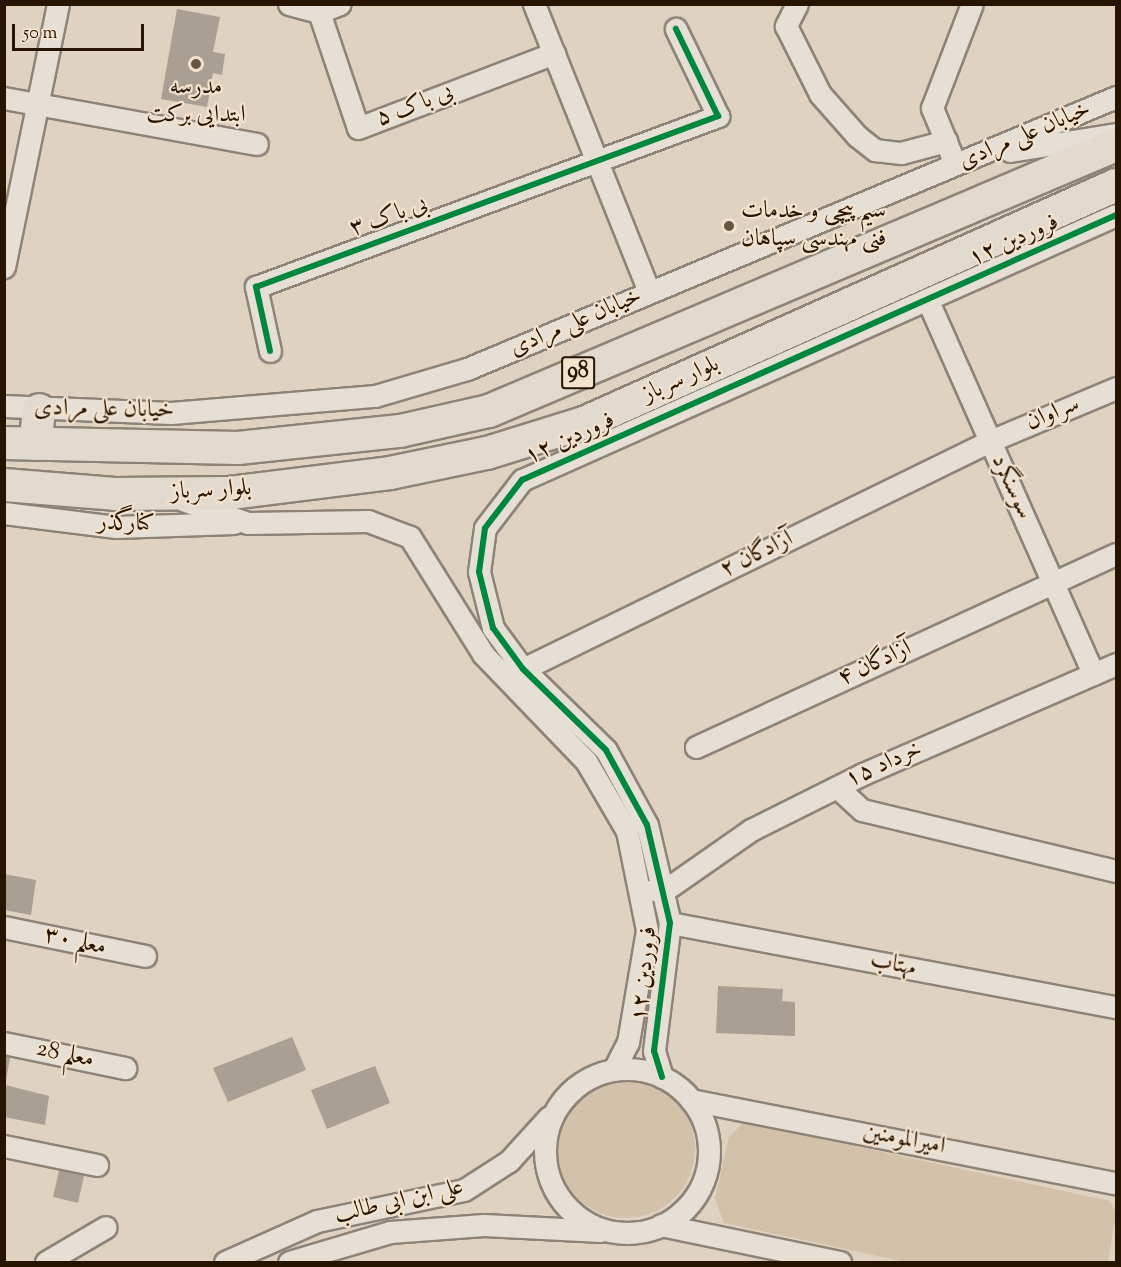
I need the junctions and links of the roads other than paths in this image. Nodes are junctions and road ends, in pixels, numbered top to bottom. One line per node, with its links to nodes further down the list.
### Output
1 (58, 4): 12 (street)
2 (289, 4): 7 (street)
3 (340, 4): 7 (street)
4 (534, 4): 9 (street)
5 (797, 4): 14 (street)
6 (972, 4): 14 (street)
7 (320, 12): 9 (street, بی باک ۵)
8 (676, 29): 18 (street)
9 (554, 53): 18 (street)
10 (1116, 97): 17 (street, خیابان علی مرادی)
11 (4, 98): 12 (street)
12 (39, 102): 15 (street); 20 (street)
13 (1116, 134): 17 (street)
14 (946, 141): 19 (street)
15 (257, 144)
16 (1116, 145): 33 (highway, بلوار سرباز / 98)
17 (978, 156): 19 (street, خیابان علی مرادی)
18 (598, 164): 26 (street); 28 (street, بی باک ۳)
19 (956, 166): 26 (street, خیابان علی مرادی)
20 (13, 182): 24 (street)
21 (1116, 185): 22 (highway, بلوار سرباز / 98)
22 (1051, 213): 25 (street); 35 (highway, بلوار سرباز / 98)
23 (1116, 215): 25 (street, ۱۲ فروردین)
24 (6, 258)
25 (1017, 258): 27 (street, ۱۲ فروردین)
26 (649, 292): 31 (street, خیابان علی مرادی)
27 (928, 301): 32 (street, سوسنگرد); 41 (street, ۱۲ فروردین)
28 (270, 351)
29 (1116, 388): 32 (street, سراوان)
30 (4, 406): 31 (street, خیابان علی مرادی)
31 (39, 410): 33 (highway)
32 (990, 441): 39 (street, سوسنگرد); 41 (street, آزادگان ۲)
33 (20, 443)
34 (4, 485): 35 (highway, بلوار سرباز / 98)
35 (166, 494): 37 (street, ۱۲ فروردین)
36 (4, 513): 37 (street, کنارگذر)
37 (248, 523): 47 (street, ۱۲ فروردین)
38 (1116, 554): 39 (street, آزادگان ۴)
39 (1055, 580): 42 (street, سوسنگرد); 43 (street, آزادگان ۴)
40 (1116, 664): 42 (street, ۱۵ خرداد)
41 (523, 669): 46 (street, ۱۲ فروردین)
42 (1093, 674): 44 (street, ۱۵ خرداد)
43 (696, 747)
44 (837, 787): 45 (street); 46 (street, ۱۵ خرداد)
45 (1116, 871)
46 (664, 890): 47 (street); 48 (street, ۱۲ فروردین)
47 (643, 891): 54 (street, ۱۲ فروردین)
48 (670, 923): 51 (street, مهتاب); 55 (street, ۱۲ فروردین)
49 (4, 927): 50 (street, معلم ۳۰)
50 (145, 956)
51 (1116, 1008)
52 (4, 1043): 53 (street, معلم 28)
53 (125, 1068)
54 (614, 1070): 55 (street); 57 (street)
55 (662, 1077): 56 (street)
56 (691, 1100): 60 (street, امیرالمومنین); 61 (street)
57 (554, 1112): 63 (street); 65 (street, علی ابن ابی طالب)
58 (4, 1146): 59 (street)
59 (97, 1165)
60 (1116, 1183)
61 (661, 1225): 63 (street); 67 (street)
62 (106, 1227): 64 (street)
63 (612, 1232): 66 (street, علی ابن ابی طالب)
64 (46, 1263)
65 (225, 1263)
66 (289, 1263)
67 (840, 1263)

